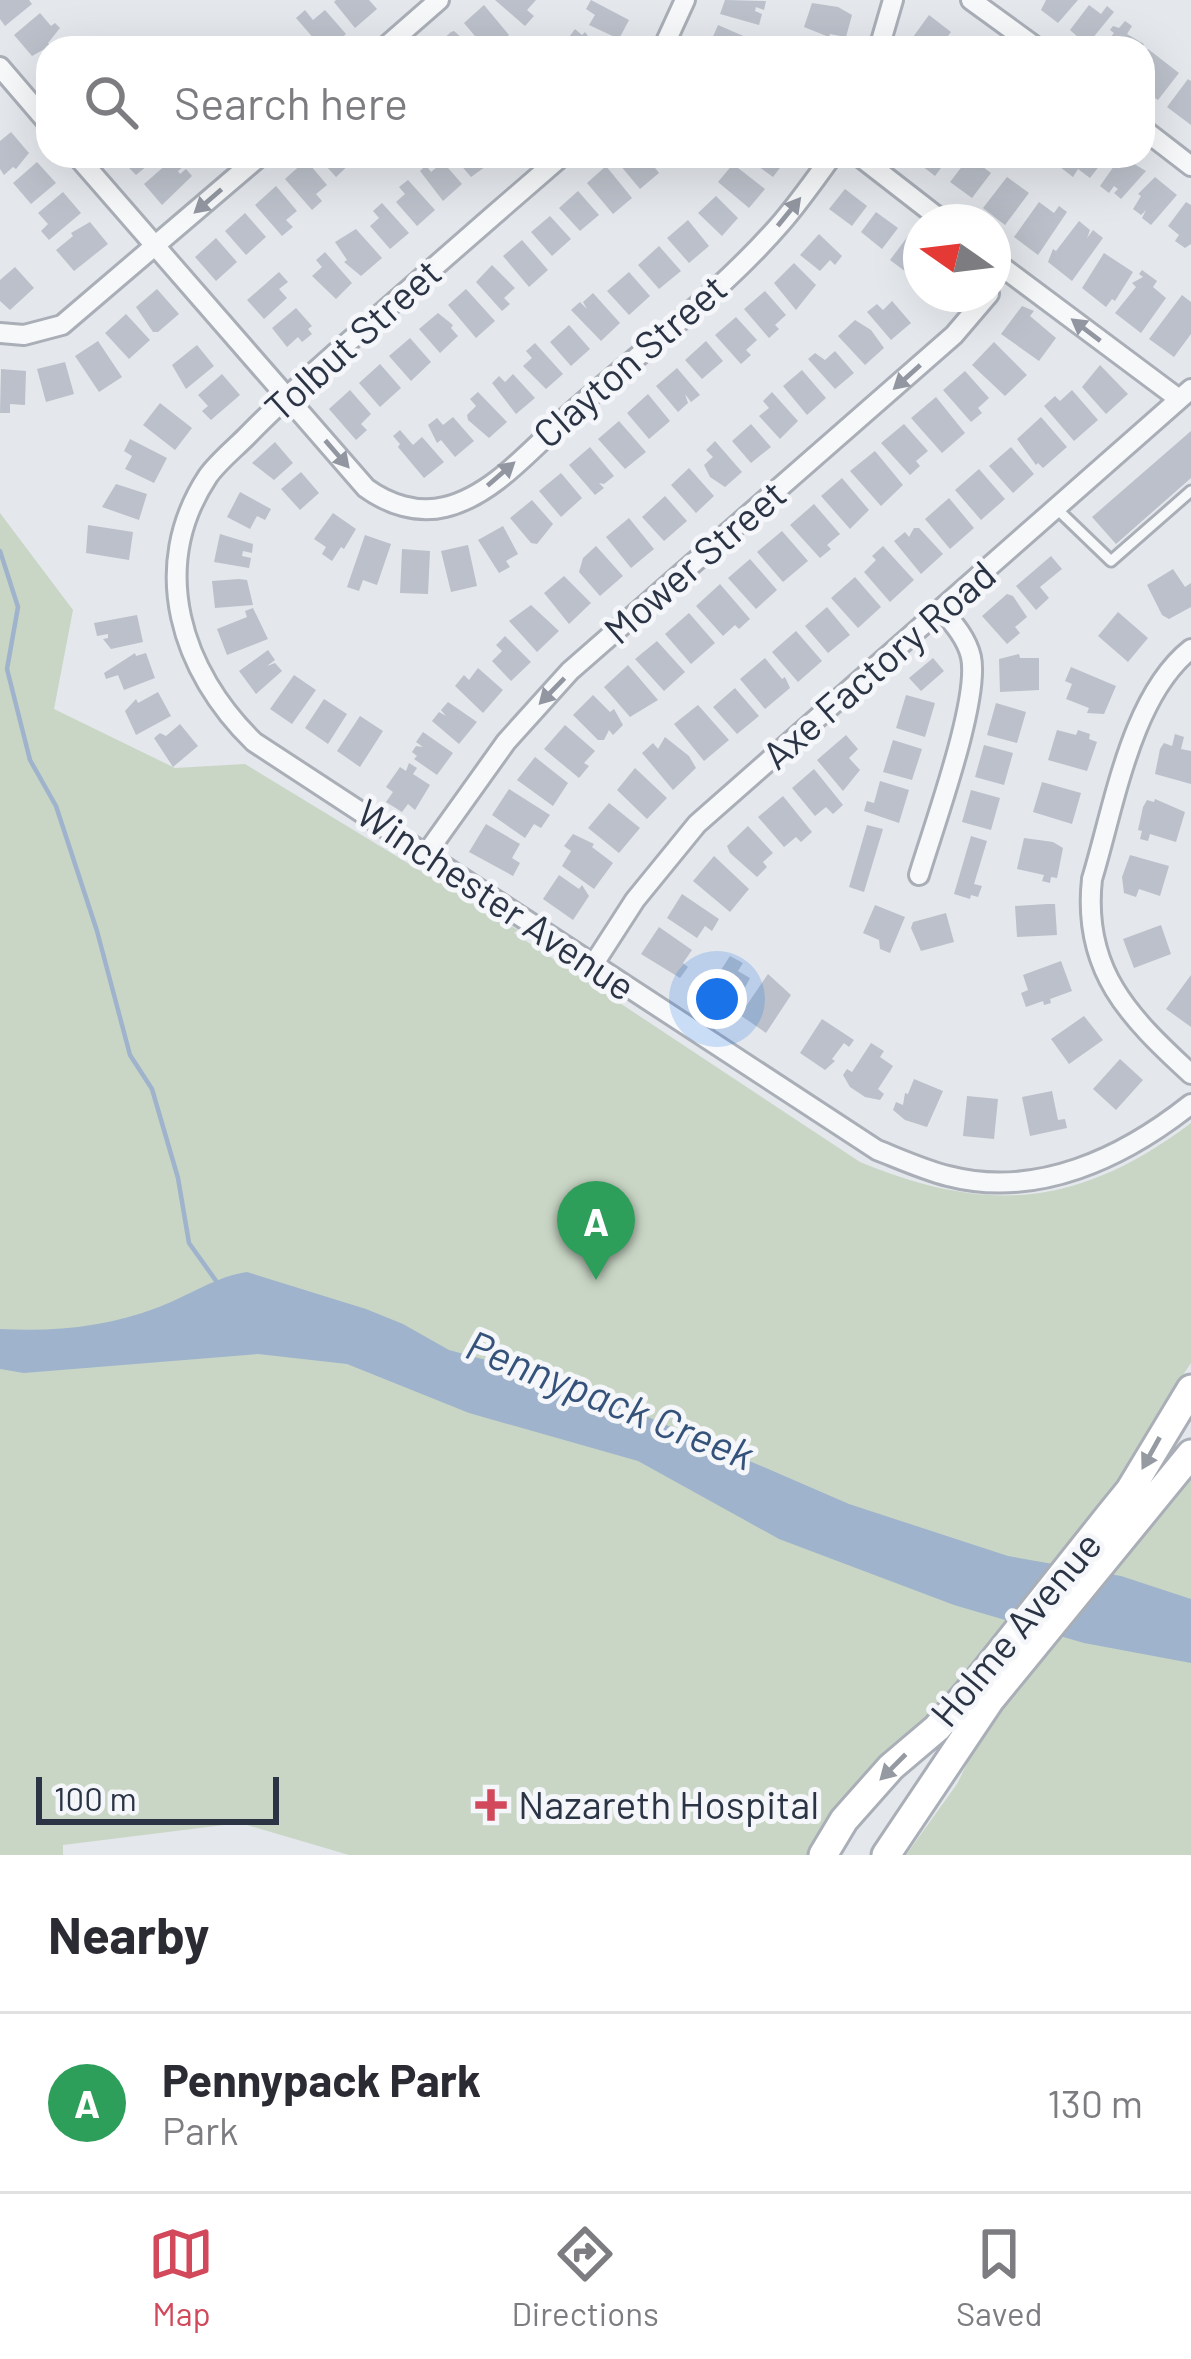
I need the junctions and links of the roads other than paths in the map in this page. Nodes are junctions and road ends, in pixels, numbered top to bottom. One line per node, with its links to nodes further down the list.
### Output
1 (439, 0): 5 (street)
2 (685, 0): 6 (street)
3 (893, 0): 7 (street)
4 (971, 0): 8 (street)
5 (398, 36)
6 (668, 36)
7 (882, 36)
8 (1020, 36)
9 (0, 68): 10 (street)
10 (36, 108)
11 (1155, 138): 12 (street)
12 (1191, 166)
13 (87, 168): 19 (street)
14 (246, 168): 19 (street, one-way to 19)
15 (548, 168): 24 (street, Tolbut Street)
16 (823, 168): 24 (street, Clayton Street, one-way to 16)
17 (874, 168): 18 (street)
18 (921, 204)
19 (156, 247): 22 (street); 24 (street)
20 (1011, 274): 23 (street, one-way to 20)
21 (973, 312): 30 (street, Mower Street, one-way to 30)
22 (0, 333)
23 (1185, 394): 26 (street, Axe Factory Road)
24 (286, 395): 27 (street, Tolbut Street)
25 (1191, 491): 26 (lane)
26 (1056, 509): 28 (street, Axe Factory Road)
27 (180, 549): 30 (street, Winchester Avenue)
28 (941, 610): 31 (street); 32 (street, Axe Factory Road)
29 (1191, 649): 33 (street)
30 (426, 854): 32 (street, Winchester Avenue)
31 (919, 875)
32 (593, 965): 34 (street, Winchester Avenue)
33 (1191, 1074)
34 (1191, 1104)
35 (1191, 1389): 37 (main road, Holme Avenue, one-way to 37)
36 (1191, 1454): 37 (main road, Holme Avenue)
37 (1119, 1521): 38 (main road, Holme Avenue)
38 (982, 1694): 39 (main road, Holme Avenue, one-way to 39); 40 (main road, Holme Avenue)
39 (823, 1855)
40 (886, 1855)

